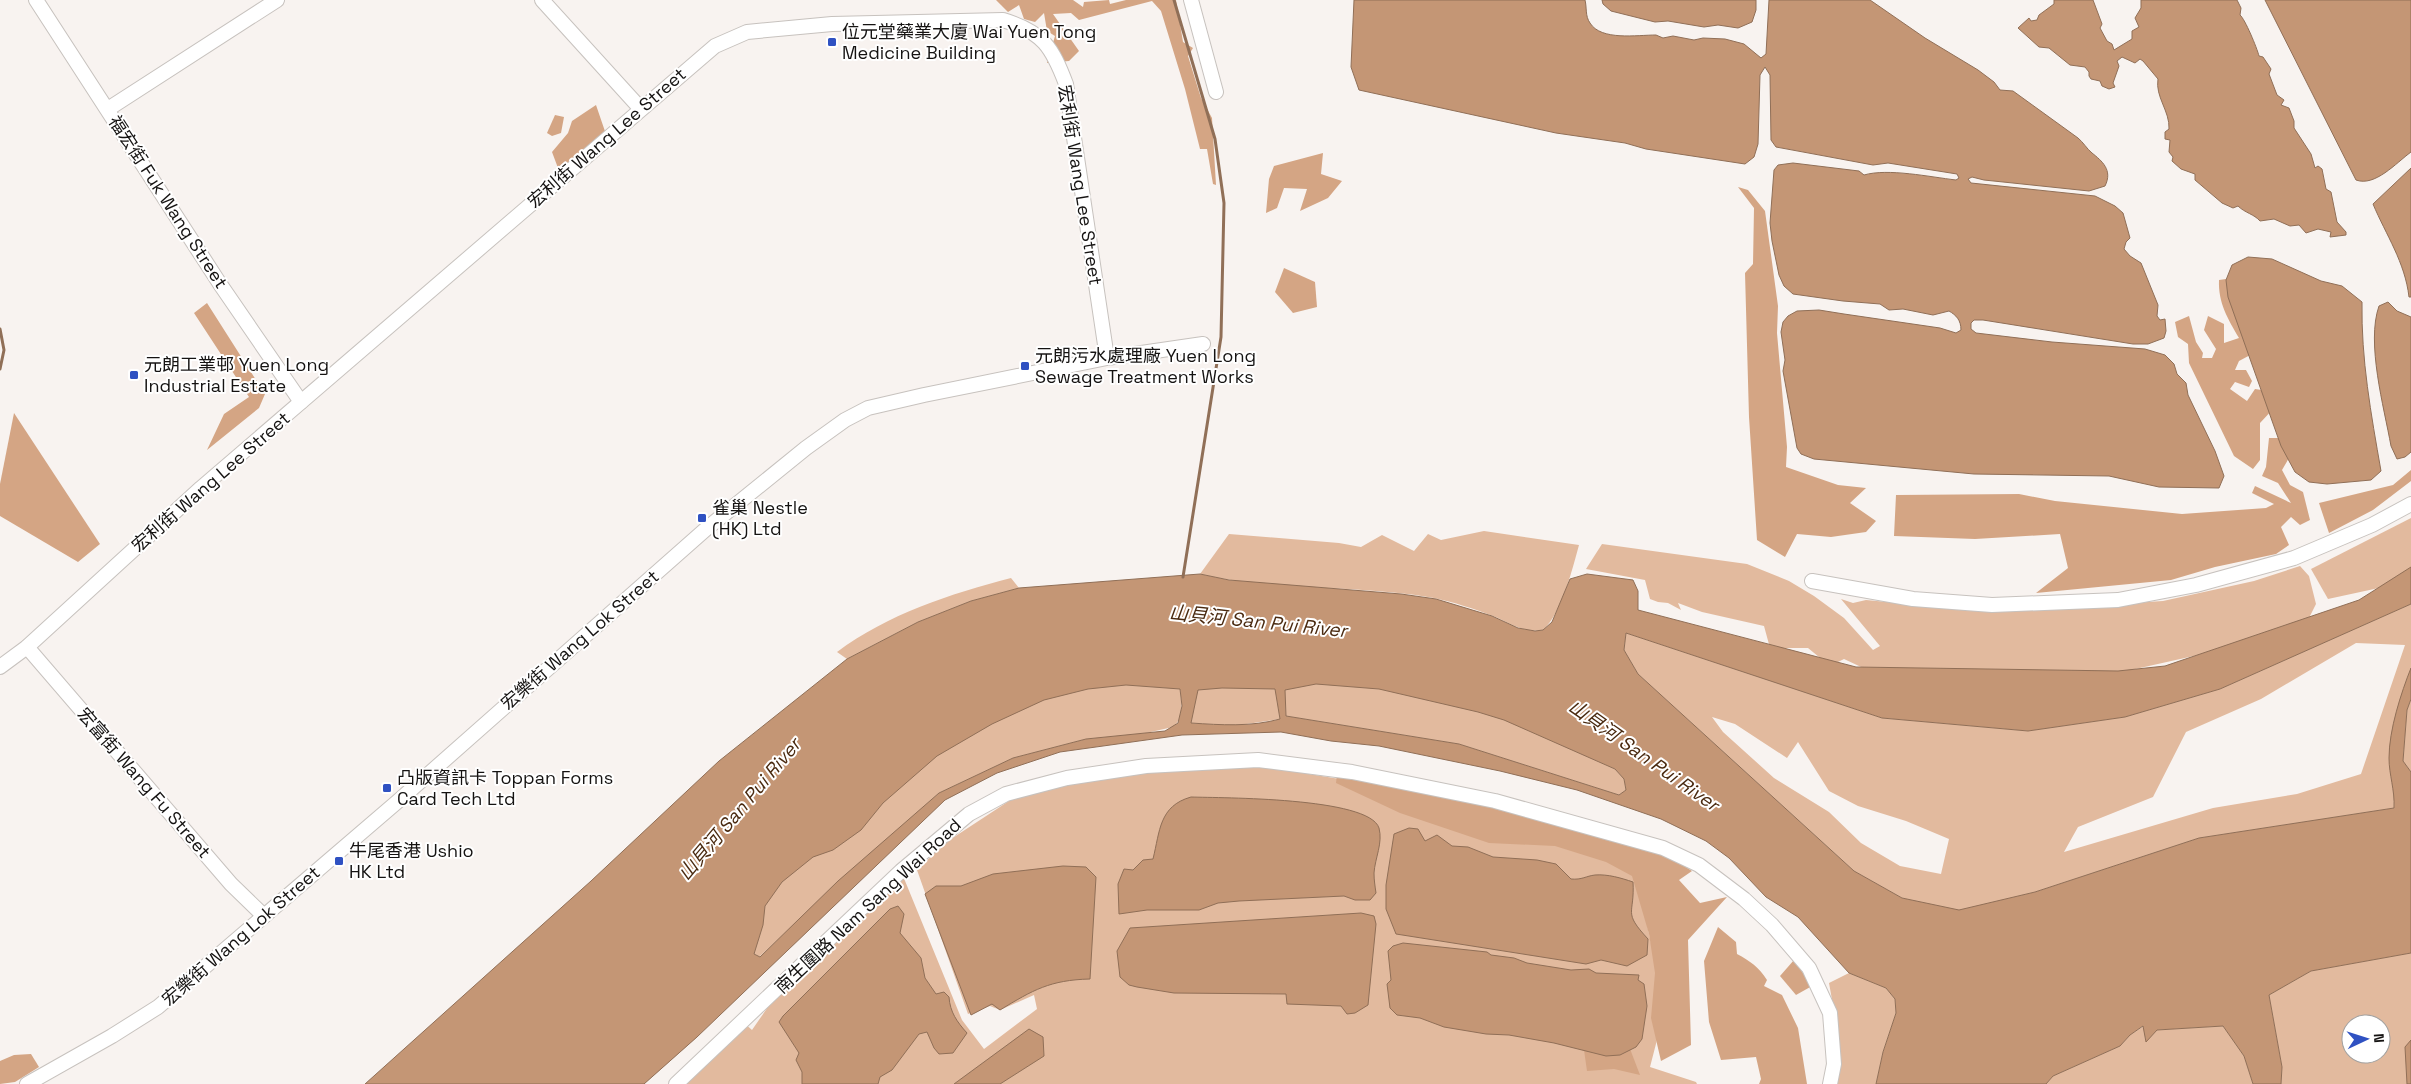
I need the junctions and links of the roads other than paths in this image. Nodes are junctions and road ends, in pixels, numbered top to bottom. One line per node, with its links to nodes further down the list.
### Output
1 (36, 0): 6 (street, 福宏街 Fuk Wang Street)
2 (277, 0): 6 (street)
3 (542, 0): 7 (street)
4 (1191, 0): 5 (street)
5 (1216, 92)
6 (108, 108): 10 (street, 福宏街 Fuk Wang Street)
7 (640, 108): 9 (street, 宏利街 Wang Lee Street); 10 (street, 宏利街 Wang Lee Street)
8 (1203, 344): 9 (street, 宏樂街 Wang Lok Street)
9 (1107, 358): 15 (street, 宏樂街 Wang Lok Street)
10 (301, 402): 13 (street, 宏利街 Wang Lee Street)
11 (2411, 504): 12 (street)
12 (1812, 580)
13 (27, 647): 14 (street, 宏利街 Wang Lee Street); 15 (street, 宏富街 Wang Fu Street)
14 (0, 667)
15 (264, 916): 16 (street, 宏樂街 Wang Lok Street)
16 (27, 1084)
17 (676, 1084): 18 (street, 南生圍路 Nam Sang Wai Road)
18 (1830, 1084)

